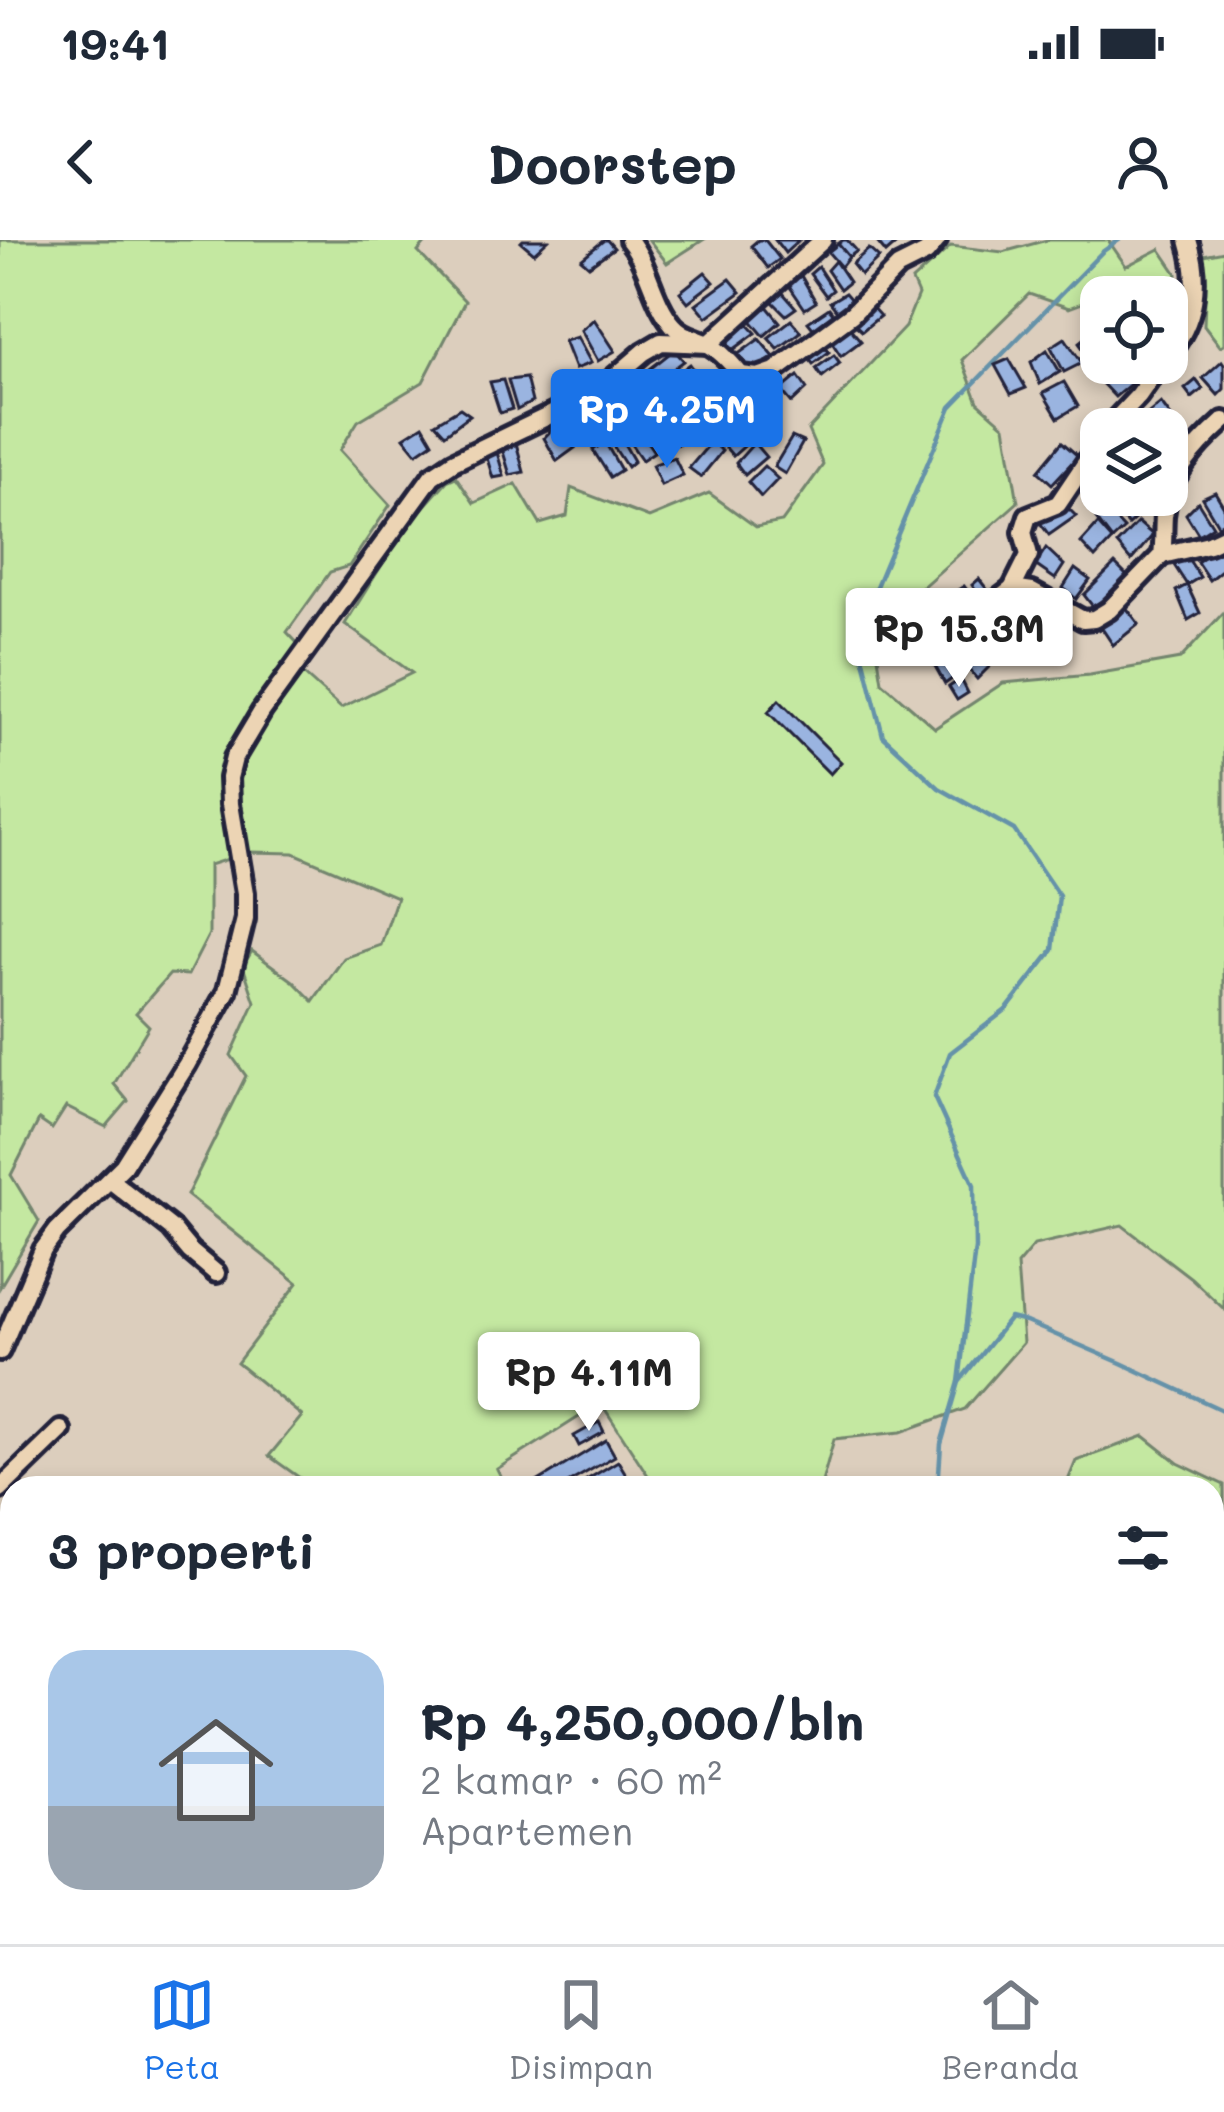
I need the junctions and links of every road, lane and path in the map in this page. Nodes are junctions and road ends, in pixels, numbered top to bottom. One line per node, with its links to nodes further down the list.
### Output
1 (629, 240): 6 (street)
2 (823, 240): 6 (street)
3 (937, 240): 7 (street)
4 (1188, 240): 5 (street)
5 (1188, 320)
6 (709, 344): 7 (street); 17 (street)
7 (741, 375): 11 (street)
8 (1147, 384): 9 (street)
9 (1125, 408)
10 (1224, 421): 14 (street)
11 (754, 428)
12 (1080, 471): 15 (street)
13 (1224, 537): 14 (street)
14 (1162, 555): 15 (street)
15 (1012, 590): 16 (street)
16 (883, 631)
17 (110, 1180): 18 (street); 19 (street)
18 (216, 1273)
19 (0, 1351)
20 (61, 1430): 21 (street)
21 (17, 1476)

